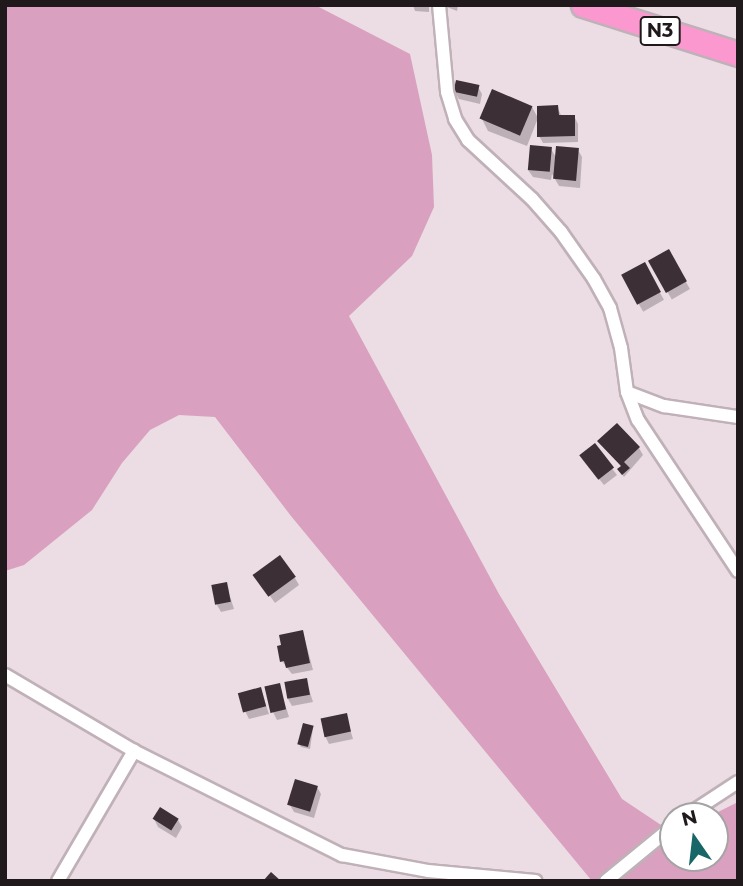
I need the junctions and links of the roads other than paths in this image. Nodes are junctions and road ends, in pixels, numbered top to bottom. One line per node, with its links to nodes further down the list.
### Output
1 (439, 5): 5 (street)
2 (583, 5): 3 (highway, N3)
3 (625, 12): 4 (highway, N3)
4 (738, 54)
5 (627, 392): 6 (street); 7 (street)
6 (738, 417)
7 (738, 572)
8 (5, 675): 9 (street)
9 (134, 751): 13 (street); 14 (street)
10 (738, 782): 11 (street)
11 (707, 802)
12 (659, 837): 15 (street)
13 (58, 881)
14 (536, 881)
15 (606, 881)

